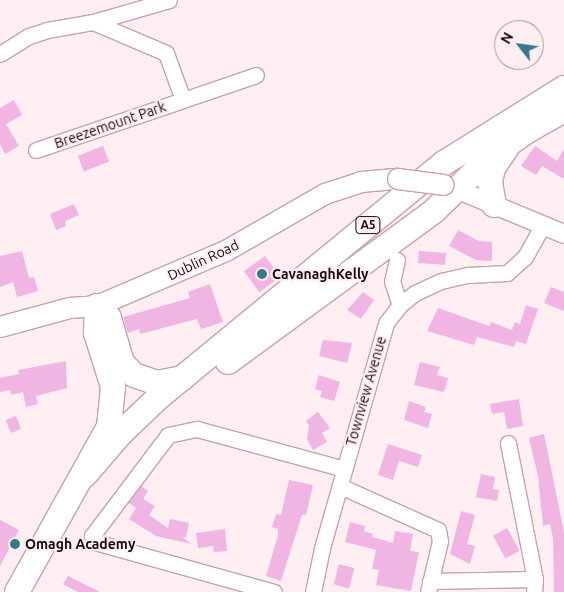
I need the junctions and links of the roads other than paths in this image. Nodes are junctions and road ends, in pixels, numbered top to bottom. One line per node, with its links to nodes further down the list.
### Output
1 (169, 0): 2 (street)
2 (93, 22): 3 (street); 6 (street, Breezemount Park)
3 (0, 54)
4 (256, 75): 6 (street, Breezemount Park)
5 (564, 88): 18 (highway, A5)
6 (183, 100): 9 (street, Breezemount Park)
7 (564, 110): 8 (highway)
8 (510, 144): 10 (highway); 11 (highway)
9 (36, 150)
10 (450, 187): 11 (street); 16 (main road, Dublin Road, bridge); 19 (highway)
11 (494, 204): 12 (street)
12 (542, 226): 13 (street); 15 (street, Townview Avenue)
13 (564, 234)
14 (397, 260): 15 (street)
15 (400, 305): 21 (street, Townview Avenue)
16 (96, 306): 17 (main road, Dublin Road); 18 (highway); 22 (highway)
17 (0, 326)
18 (183, 378): 19 (highway, A5)
19 (121, 433): 22 (highway, A5)
20 (508, 443): 24 (street)
21 (344, 469): 23 (street, Townview Avenue); 27 (street)
22 (85, 474): 26 (highway, A5)
23 (340, 486): 25 (street); 28 (street, Townview Avenue)
24 (535, 586): 25 (street)
25 (429, 587)
26 (18, 592)
27 (274, 592)
28 (313, 592)

